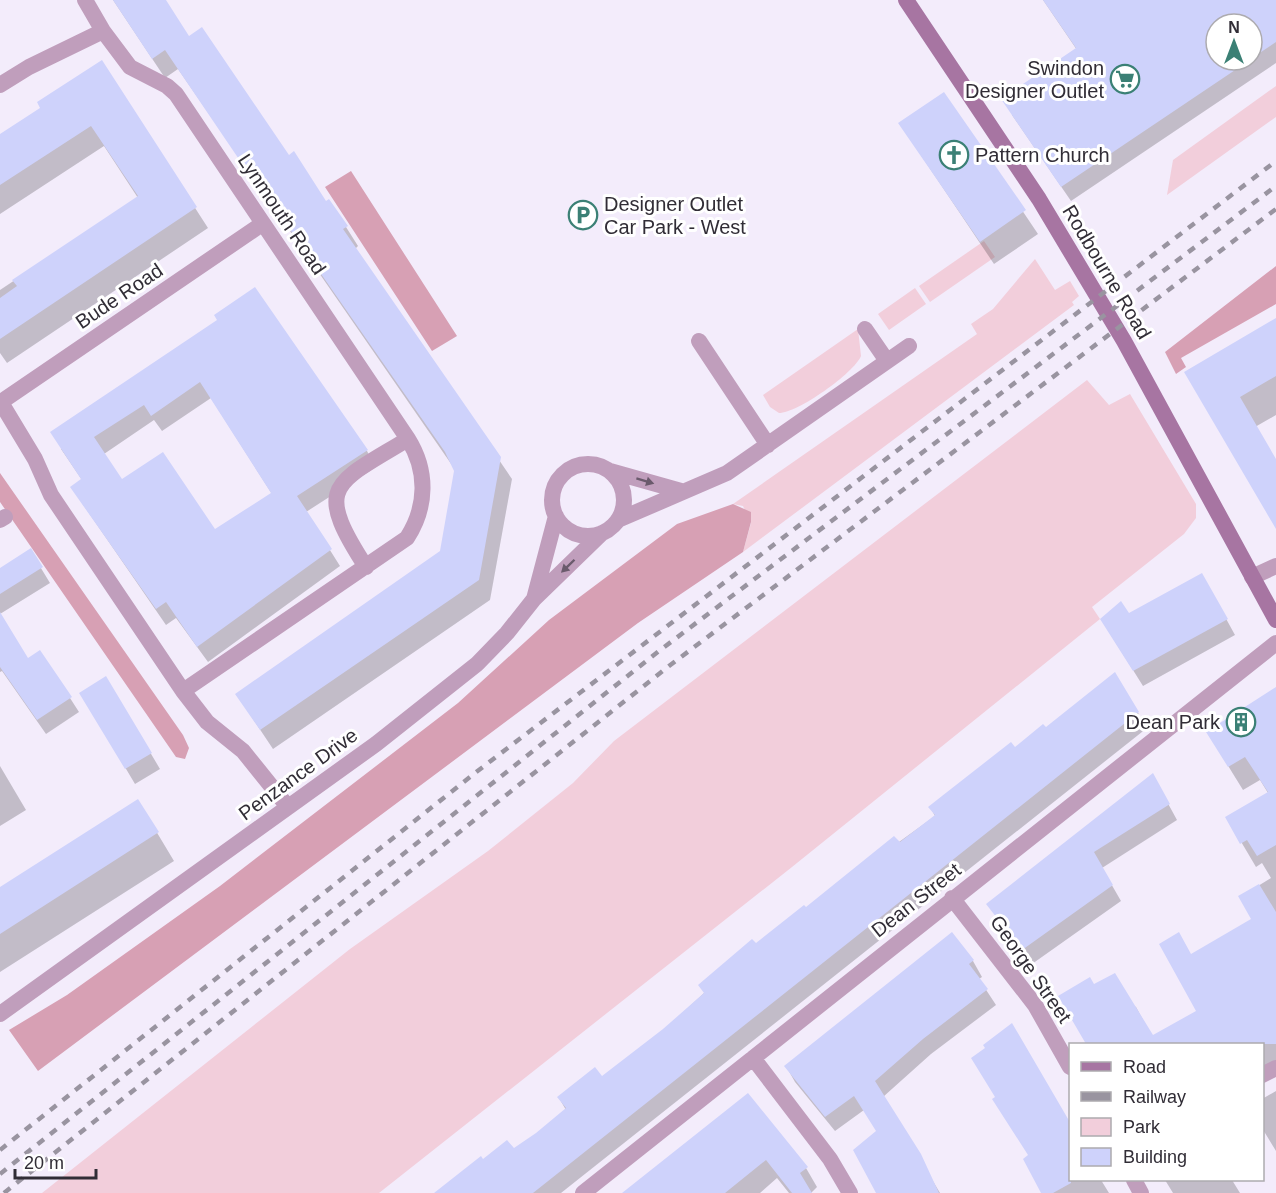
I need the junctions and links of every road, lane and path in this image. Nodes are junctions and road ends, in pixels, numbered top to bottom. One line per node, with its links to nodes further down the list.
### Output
1 (85, 0): 3 (street, Lynmouth Road)
2 (906, 0): 20 (main road, Rodbourne Road)
3 (104, 31): 4 (street); 5 (street, Lynmouth Road)
4 (0, 85)
5 (262, 224): 10 (street, Bude Road); 11 (street, Lynmouth Road)
6 (864, 329): 9 (street)
7 (699, 341): 12 (street)
8 (909, 346): 9 (street)
9 (887, 361): 12 (street)
10 (0, 402): 24 (street)
11 (408, 439): 19 (street, Lynmouth Road); 19 (street)
12 (768, 445): 14 (street)
13 (609, 470): 14 (street, Penzance Drive, one-way to 14); 15 (street, Penzance Drive); 16 (street)
14 (681, 491): 16 (street)
15 (556, 516): 17 (street); 21 (street, Penzance Drive)
16 (618, 520): 17 (street)
17 (602, 533): 21 (street, one-way to 21)
18 (1276, 566): 20 (street)
19 (366, 567): 24 (street, Lynmouth Road)
20 (1252, 577): 22 (main road, Rodbourne Road)
21 (534, 599): 25 (street, Penzance Drive)
22 (1276, 620)
23 (1276, 643): 26 (street, Dean Street)
24 (183, 691): 25 (street)
25 (288, 807): 27 (street, Penzance Drive)
26 (952, 898): 28 (street, Dean Street); 29 (street, George Street)
27 (0, 1014)
28 (753, 1058): 30 (street, Dean Street); 31 (street)
29 (1069, 1064)
30 (583, 1193)
31 (850, 1193)

